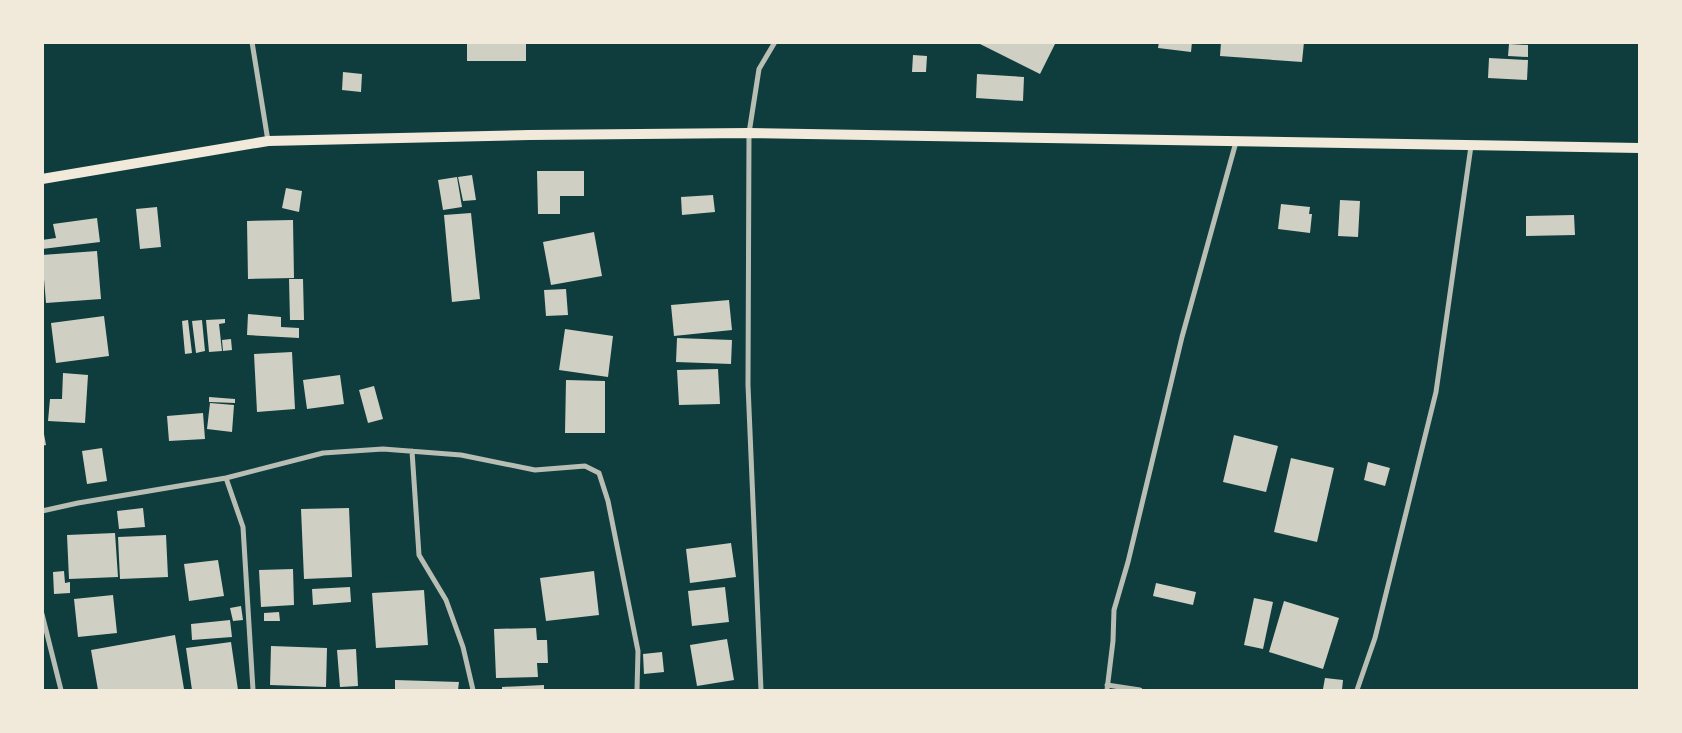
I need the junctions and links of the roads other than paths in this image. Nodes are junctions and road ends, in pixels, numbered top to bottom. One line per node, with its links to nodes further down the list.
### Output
1 (252, 42): 4 (street)
2 (775, 42): 3 (street)
3 (749, 133): 4 (main road); 5 (main road); 18 (street)
4 (268, 141): 8 (main road)
5 (1237, 141): 6 (main road); 13 (street)
6 (1471, 146): 7 (main road); 20 (street)
7 (1640, 148)
8 (42, 179)
9 (412, 451): 10 (street); 16 (street); 17 (street)
10 (226, 478): 11 (street); 15 (street)
11 (42, 511)
12 (42, 614): 14 (street)
13 (1107, 688): 19 (street)
14 (61, 690)
15 (253, 690)
16 (473, 690)
17 (637, 690)
18 (762, 690)
19 (1140, 690)
20 (1356, 690)

